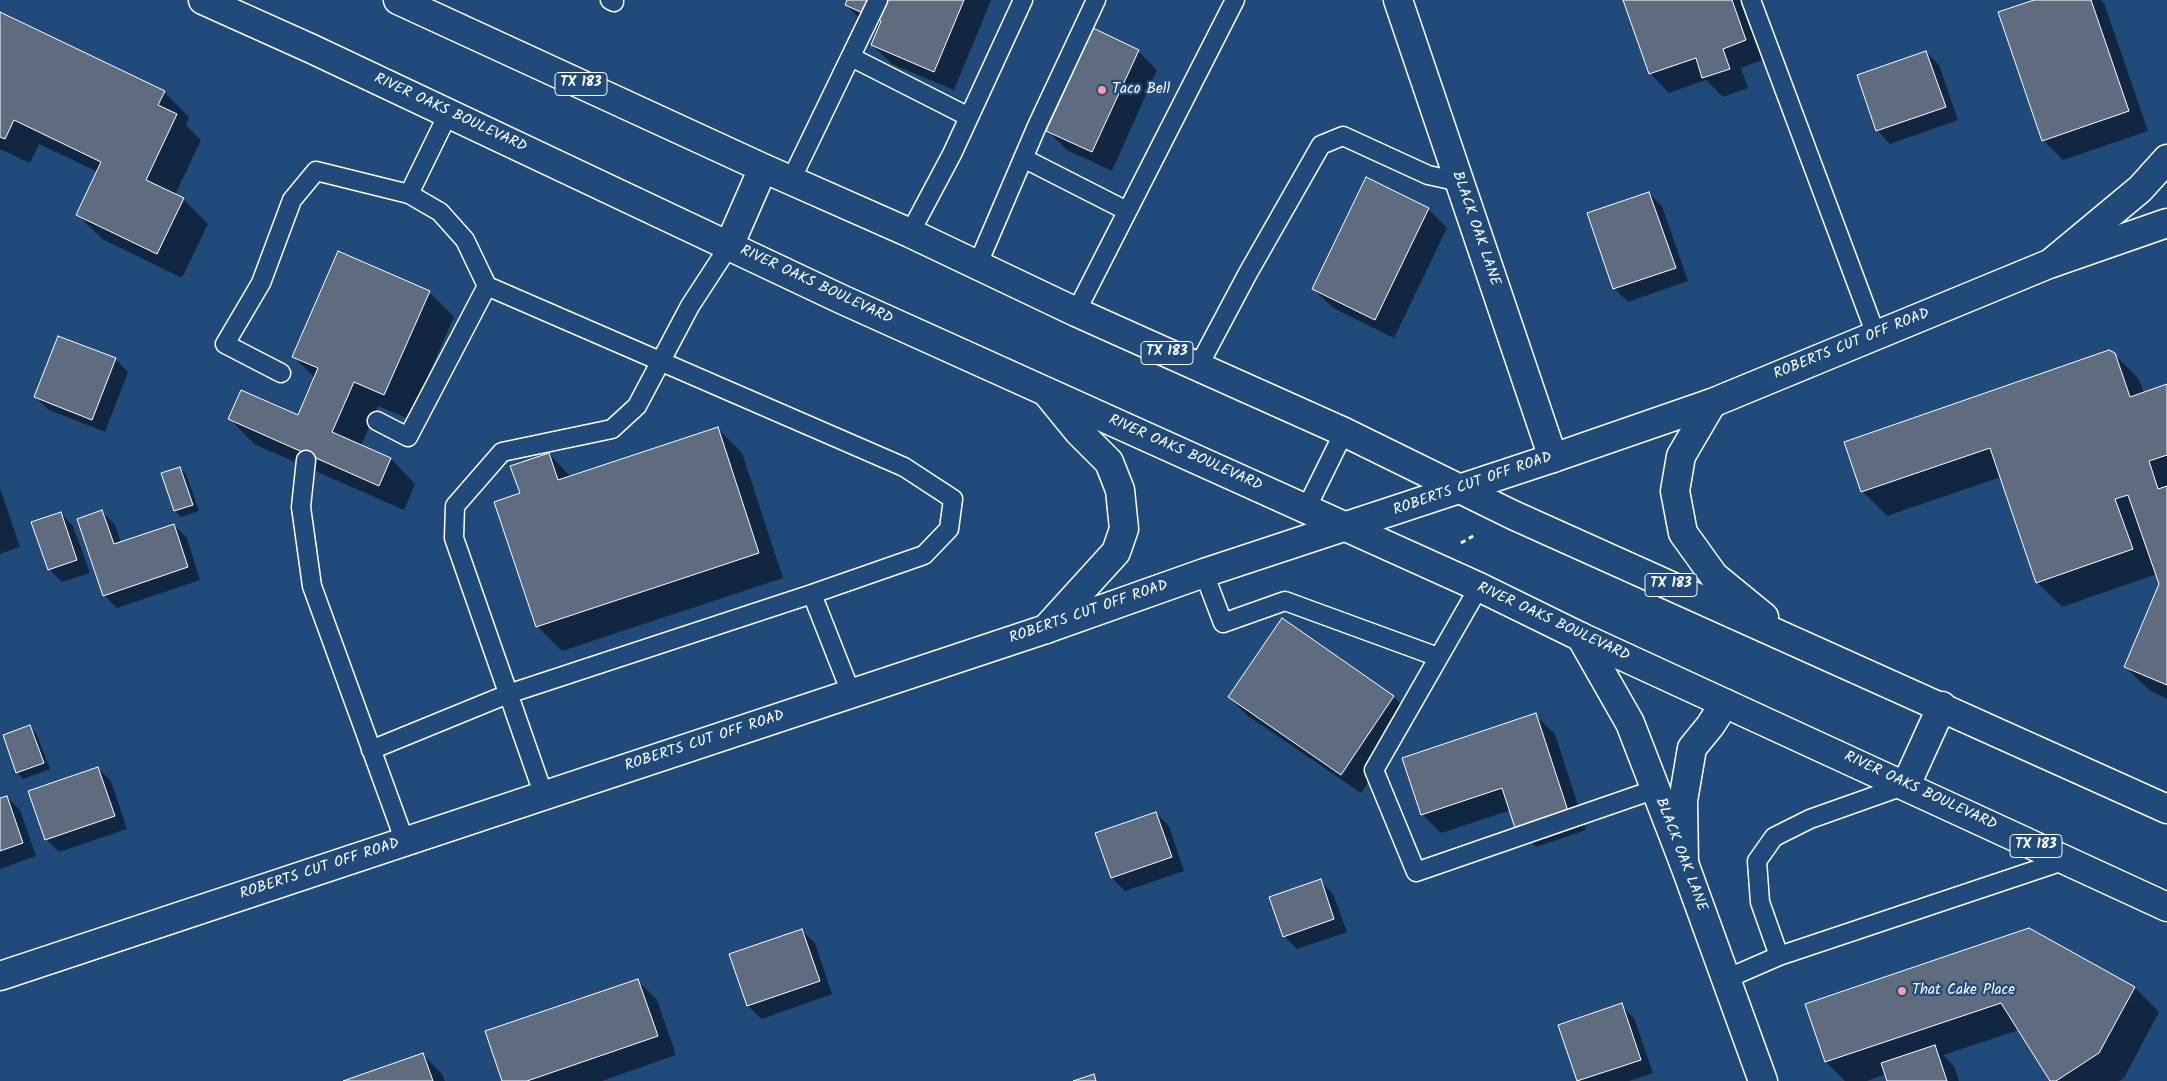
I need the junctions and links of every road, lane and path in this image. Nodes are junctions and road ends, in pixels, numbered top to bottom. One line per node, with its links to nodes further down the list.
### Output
1 (203, 0): 10 (main road, RIVER OAKS BOULEVARD / TX 183)
2 (398, 0): 14 (main road, TX 183)
3 (878, 0): 9 (lane)
4 (1023, 0): 11 (lane)
5 (1096, 0): 12 (lane)
6 (1236, 0): 18 (lane)
7 (1398, 0): 16 (main road, BLACK OAK LANE)
8 (1751, 0): 26 (lane)
9 (851, 57): 11 (lane); 15 (lane)
10 (448, 114): 17 (lane); 21 (main road, RIVER OAKS BOULEVARD / TX 183)
11 (969, 117): 20 (lane)
12 (1023, 158): 18 (lane); 23 (lane)
13 (2167, 159): 22 (main road)
14 (763, 168): 15 (main road, TX 183); 21 (main road)
15 (791, 180): 20 (main road, TX 183)
16 (1460, 182): 28 (lane); 34 (main road, BLACK OAK LANE)
17 (409, 194): 24 (lane); 29 (lane)
18 (1127, 211): 25 (lane)
19 (2167, 223): 22 (main road, ROBERTS CUT OFF ROAD)
20 (910, 233): 23 (main road, TX 183)
21 (729, 246): 27 (lane); 30 (main road, RIVER OAKS BOULEVARD / TX 183)
22 (2049, 264): 26 (main road, ROBERTS CUT OFF ROAD)
23 (978, 266): 25 (main road, TX 183)
24 (487, 286): 27 (lane); 32 (lane)
25 (1076, 312): 28 (main road, TX 183)
26 (1876, 335): 31 (main road, ROBERTS CUT OFF ROAD)
27 (661, 361): 43 (lane); 49 (lane)
28 (1198, 368): 33 (main road, TX 183)
29 (281, 373)
30 (1045, 390): 37 (main road, RIVER OAKS BOULEVARD / TX 183); 44 (main road)
31 (1712, 403): 34 (main road, ROBERTS CUT OFF ROAD); 46 (main road)
32 (377, 421)
33 (1344, 432): 36 (main road, TX 183); 37 (lane)
34 (1553, 458): 36 (main road, ROBERTS CUT OFF ROAD)
35 (306, 460): 52 (lane)
36 (1461, 490): 38 (main road, ROBERTS CUT OFF ROAD); 46 (main road, TX 183)
37 (1306, 509): 38 (main road, RIVER OAKS BOULEVARD / TX 183)
38 (1345, 527): 41 (main road, ROBERTS CUT OFF ROAD); 42 (main road, RIVER OAKS BOULEVARD / TX 183)
39 (1475, 535): 40 (path)
40 (1459, 544)
41 (1204, 573): 44 (main road, ROBERTS CUT OFF ROAD); 47 (lane)
42 (1479, 587): 45 (main road, RIVER OAKS BOULEVARD / TX 183); 47 (lane)
43 (812, 594): 48 (lane); 49 (lane)
44 (1046, 629): 48 (main road, ROBERTS CUT OFF ROAD)
45 (1581, 637): 50 (main road, RIVER OAKS BOULEVARD / TX 183); 54 (main road, BLACK OAK LANE)
46 (1792, 641): 51 (main road, TX 183)
47 (1438, 657): 54 (lane)
48 (851, 693): 55 (main road, ROBERTS CUT OFF ROAD)
49 (508, 694): 52 (lane); 55 (lane)
50 (1725, 703): 53 (main road, RIVER OAKS BOULEVARD / TX 183); 59 (main road)
51 (1942, 706): 53 (main road); 56 (main road, TX 183)
52 (371, 750): 57 (lane)
53 (1906, 785): 58 (main road, RIVER OAKS BOULEVARD / TX 183); 61 (lane)
54 (1656, 789): 59 (main road, BLACK OAK LANE)
55 (544, 796): 57 (main road, ROBERTS CUT OFF ROAD)
56 (2167, 809)
57 (404, 842): 62 (main road, ROBERTS CUT OFF ROAD)
58 (2066, 860): 60 (main road, RIVER OAKS BOULEVARD / TX 183); 61 (lane)
59 (1684, 863): 63 (main road, BLACK OAK LANE)
60 (2167, 907)
61 (1779, 956): 63 (lane)
62 (0, 976)
63 (1726, 979): 64 (main road, BLACK OAK LANE)
64 (1763, 1081)

